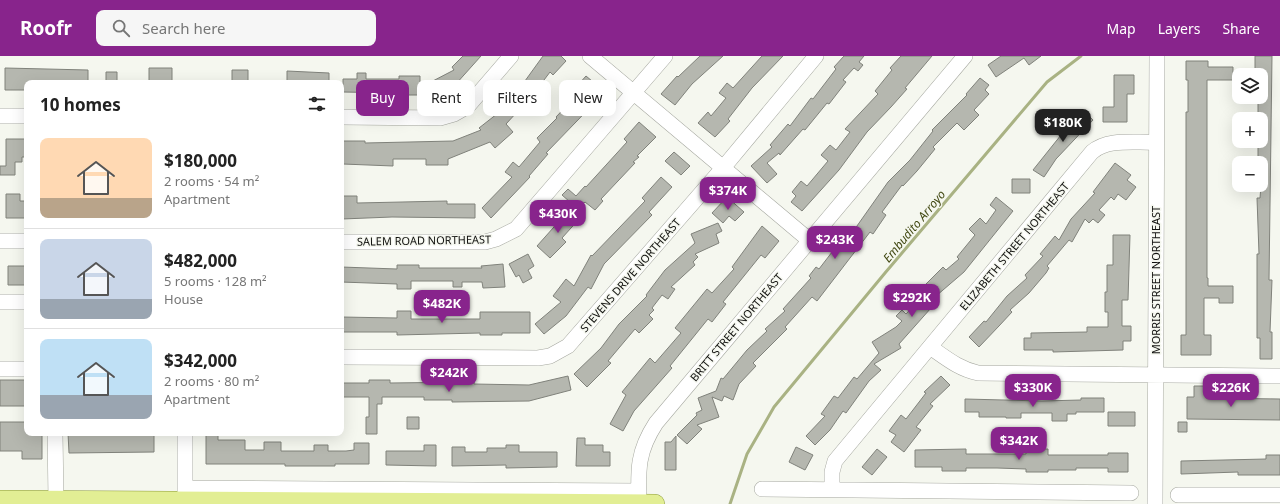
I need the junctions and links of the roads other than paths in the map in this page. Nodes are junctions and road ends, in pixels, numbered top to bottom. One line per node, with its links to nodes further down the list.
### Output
1 (511, 56): 10 (street)
2 (590, 56): 7 (street)
3 (665, 56): 7 (street)
4 (816, 56): 12 (street, STEVENS DRIVE NORTHEAST)
5 (965, 56): 13 (street, BRITT STREET NORTHEAST)
6 (1157, 56): 11 (street, MORRIS STREET NORTHEAST)
7 (634, 93): 12 (street); 16 (street, SALEM ROAD NORTHEAST)
8 (0, 116): 9 (street)
9 (24, 116)
10 (344, 117)
11 (1156, 142): 19 (street, ELIZABETH STREET NORTHEAST); 23 (street, MORRIS STREET NORTHEAST)
12 (723, 168): 13 (street); 20 (street, STEVENS DRIVE NORTHEAST)
13 (809, 240): 32 (street, BRITT STREET NORTHEAST)
14 (0, 241): 15 (street)
15 (24, 241)
16 (344, 242)
17 (0, 302): 18 (street)
18 (24, 302)
19 (930, 346): 23 (street); 28 (street, ELIZABETH STREET NORTHEAST)
20 (344, 358)
21 (0, 369): 22 (street)
22 (24, 369)
23 (1155, 375): 24 (street); 39 (street, MORRIS STREET NORTHEAST)
24 (1280, 376)
25 (55, 436): 36 (street)
26 (185, 436): 33 (street)
27 (762, 489): 28 (street)
28 (832, 490): 34 (street)
29 (1131, 493): 34 (street)
30 (1178, 495): 31 (street)
31 (1280, 495)
32 (639, 497): 33 (street); 37 (main road); 38 (main road)
33 (185, 498): 36 (main road); 37 (main road)
34 (1011, 498)
35 (0, 500): 36 (main road)
36 (56, 500)
37 (435, 504)
38 (654, 504)
39 (1155, 504)

